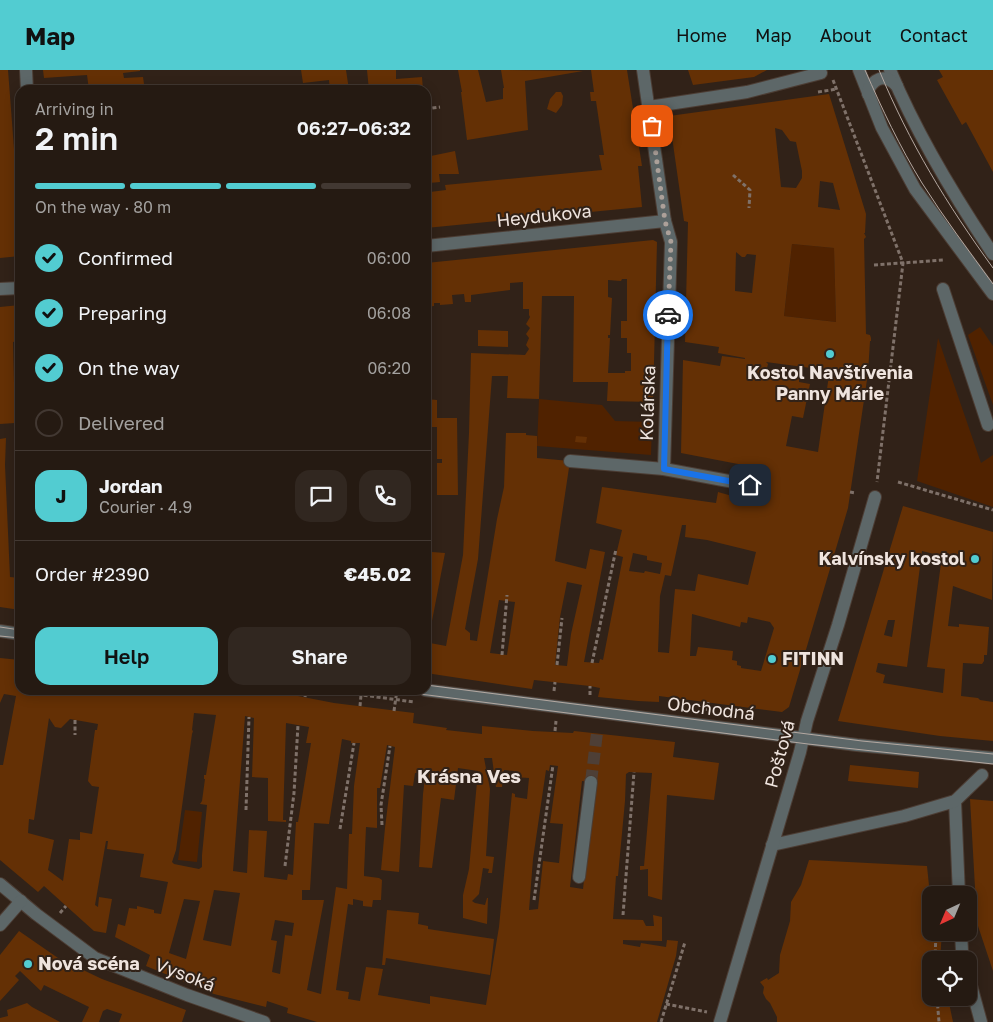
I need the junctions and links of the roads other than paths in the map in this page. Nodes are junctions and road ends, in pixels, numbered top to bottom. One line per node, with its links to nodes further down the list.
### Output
1 (26, 70): 6 (street)
2 (643, 70): 9 (street, Kolárska)
3 (860, 70): 8 (street)
4 (890, 70): 7 (street)
5 (825, 72): 9 (street)
6 (27, 85)
7 (897, 86): 8 (street); 12 (street)
8 (868, 94): 16 (street)
9 (649, 106): 10 (street, Kolárska)
10 (665, 221): 11 (street, Heydukova); 19 (street, Kolárska)
11 (431, 245)
12 (993, 254)
13 (15, 288): 15 (street)
14 (943, 289): 17 (street)
15 (0, 290)
16 (993, 294)
17 (988, 425)
18 (570, 461): 19 (street)
19 (664, 469): 20 (street)
20 (750, 485)
21 (875, 497): 25 (street, Poštová)
22 (0, 631): 23 (street)
23 (15, 633)
24 (431, 691): 25 (street, Obchodná)
25 (803, 738): 26 (street, Obchodná); 30 (street, Poštová)
26 (993, 758)
27 (982, 775): 29 (street)
28 (591, 782): 31 (street)
29 (954, 801): 30 (street); 33 (street)
30 (772, 845): 37 (street, Poštová)
31 (579, 877)
32 (0, 884): 34 (street, Vysoká)
33 (959, 886)
34 (21, 901): 35 (street); 38 (street, Vysoká)
35 (0, 925)
36 (977, 1006): 39 (street)
37 (722, 1019)
38 (264, 1022)
39 (981, 1022)

